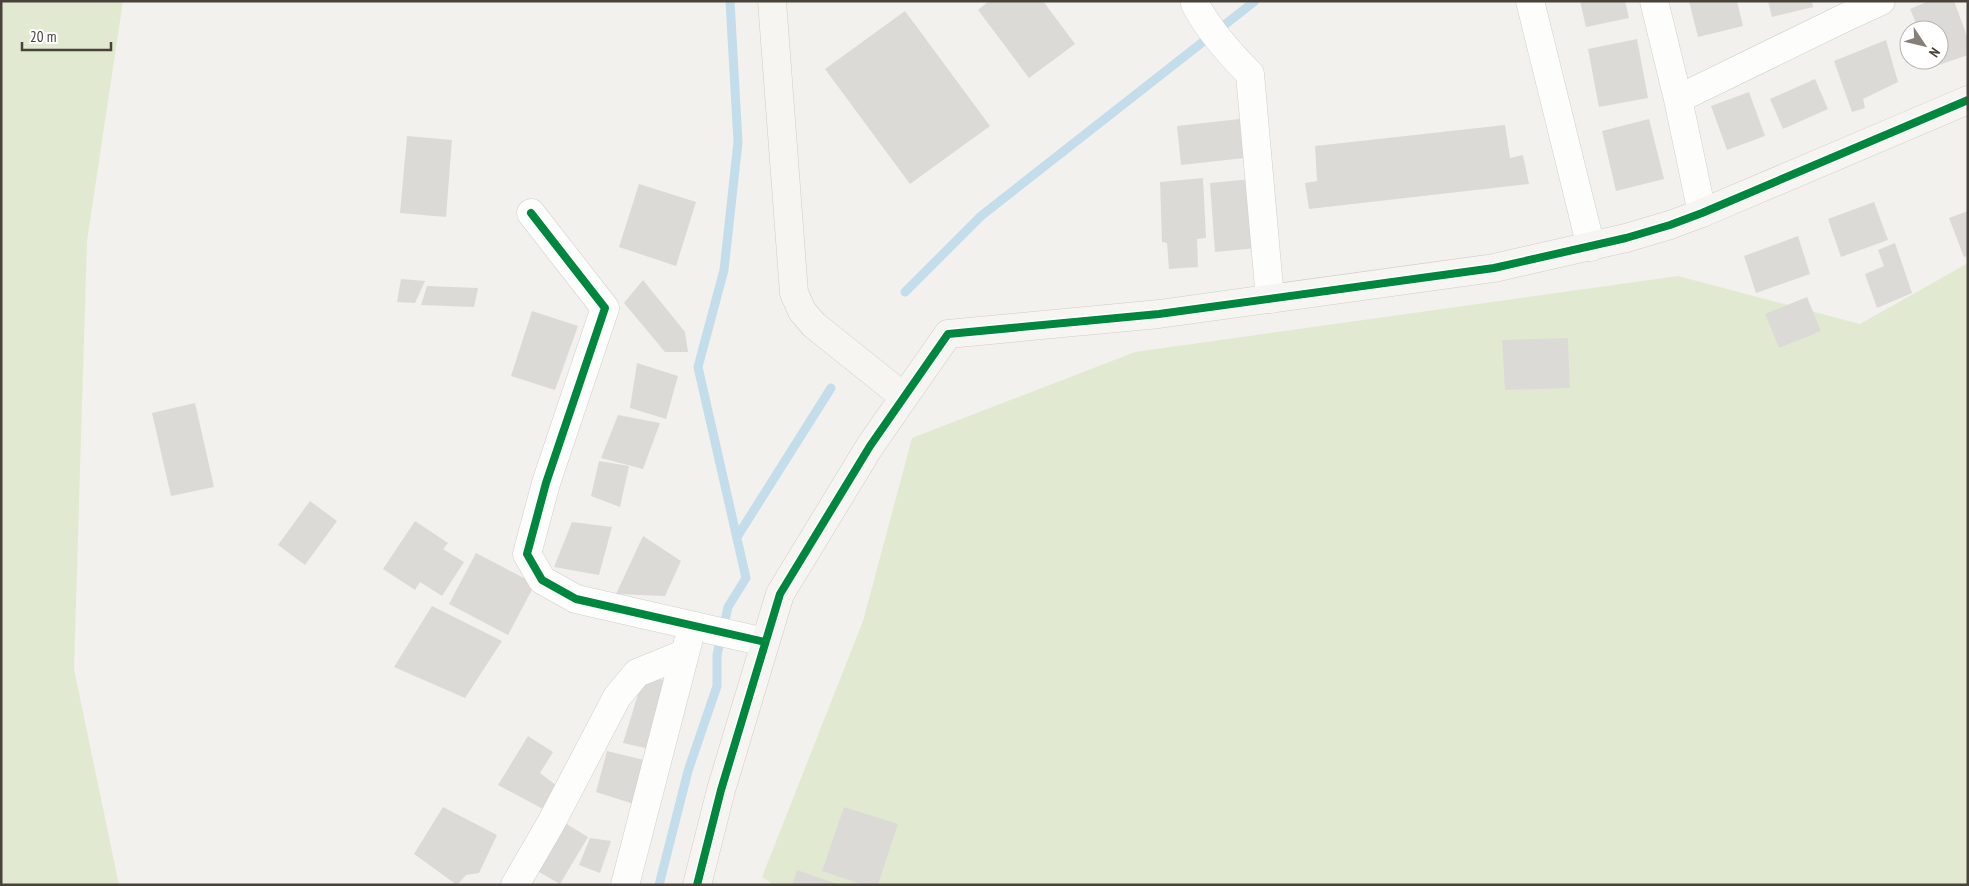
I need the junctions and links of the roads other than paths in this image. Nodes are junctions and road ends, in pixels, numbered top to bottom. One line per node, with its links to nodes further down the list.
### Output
1 (772, 1): 13 (street)
2 (1530, 1): 11 (street)
3 (1654, 1): 7 (street)
4 (1881, 1): 6 (street)
5 (1198, 6): 12 (street)
6 (1839, 10): 7 (street)
7 (1678, 99): 10 (street)
8 (1968, 100): 10 (street)
9 (531, 213): 14 (street)
10 (1702, 213): 11 (street)
11 (1591, 247): 12 (street)
12 (1270, 299): 13 (street)
13 (904, 397): 15 (street)
14 (698, 628): 15 (street); 16 (street)
15 (765, 642): 19 (street)
16 (684, 654): 17 (street); 18 (street)
17 (515, 885)
18 (625, 885)
19 (697, 885)

